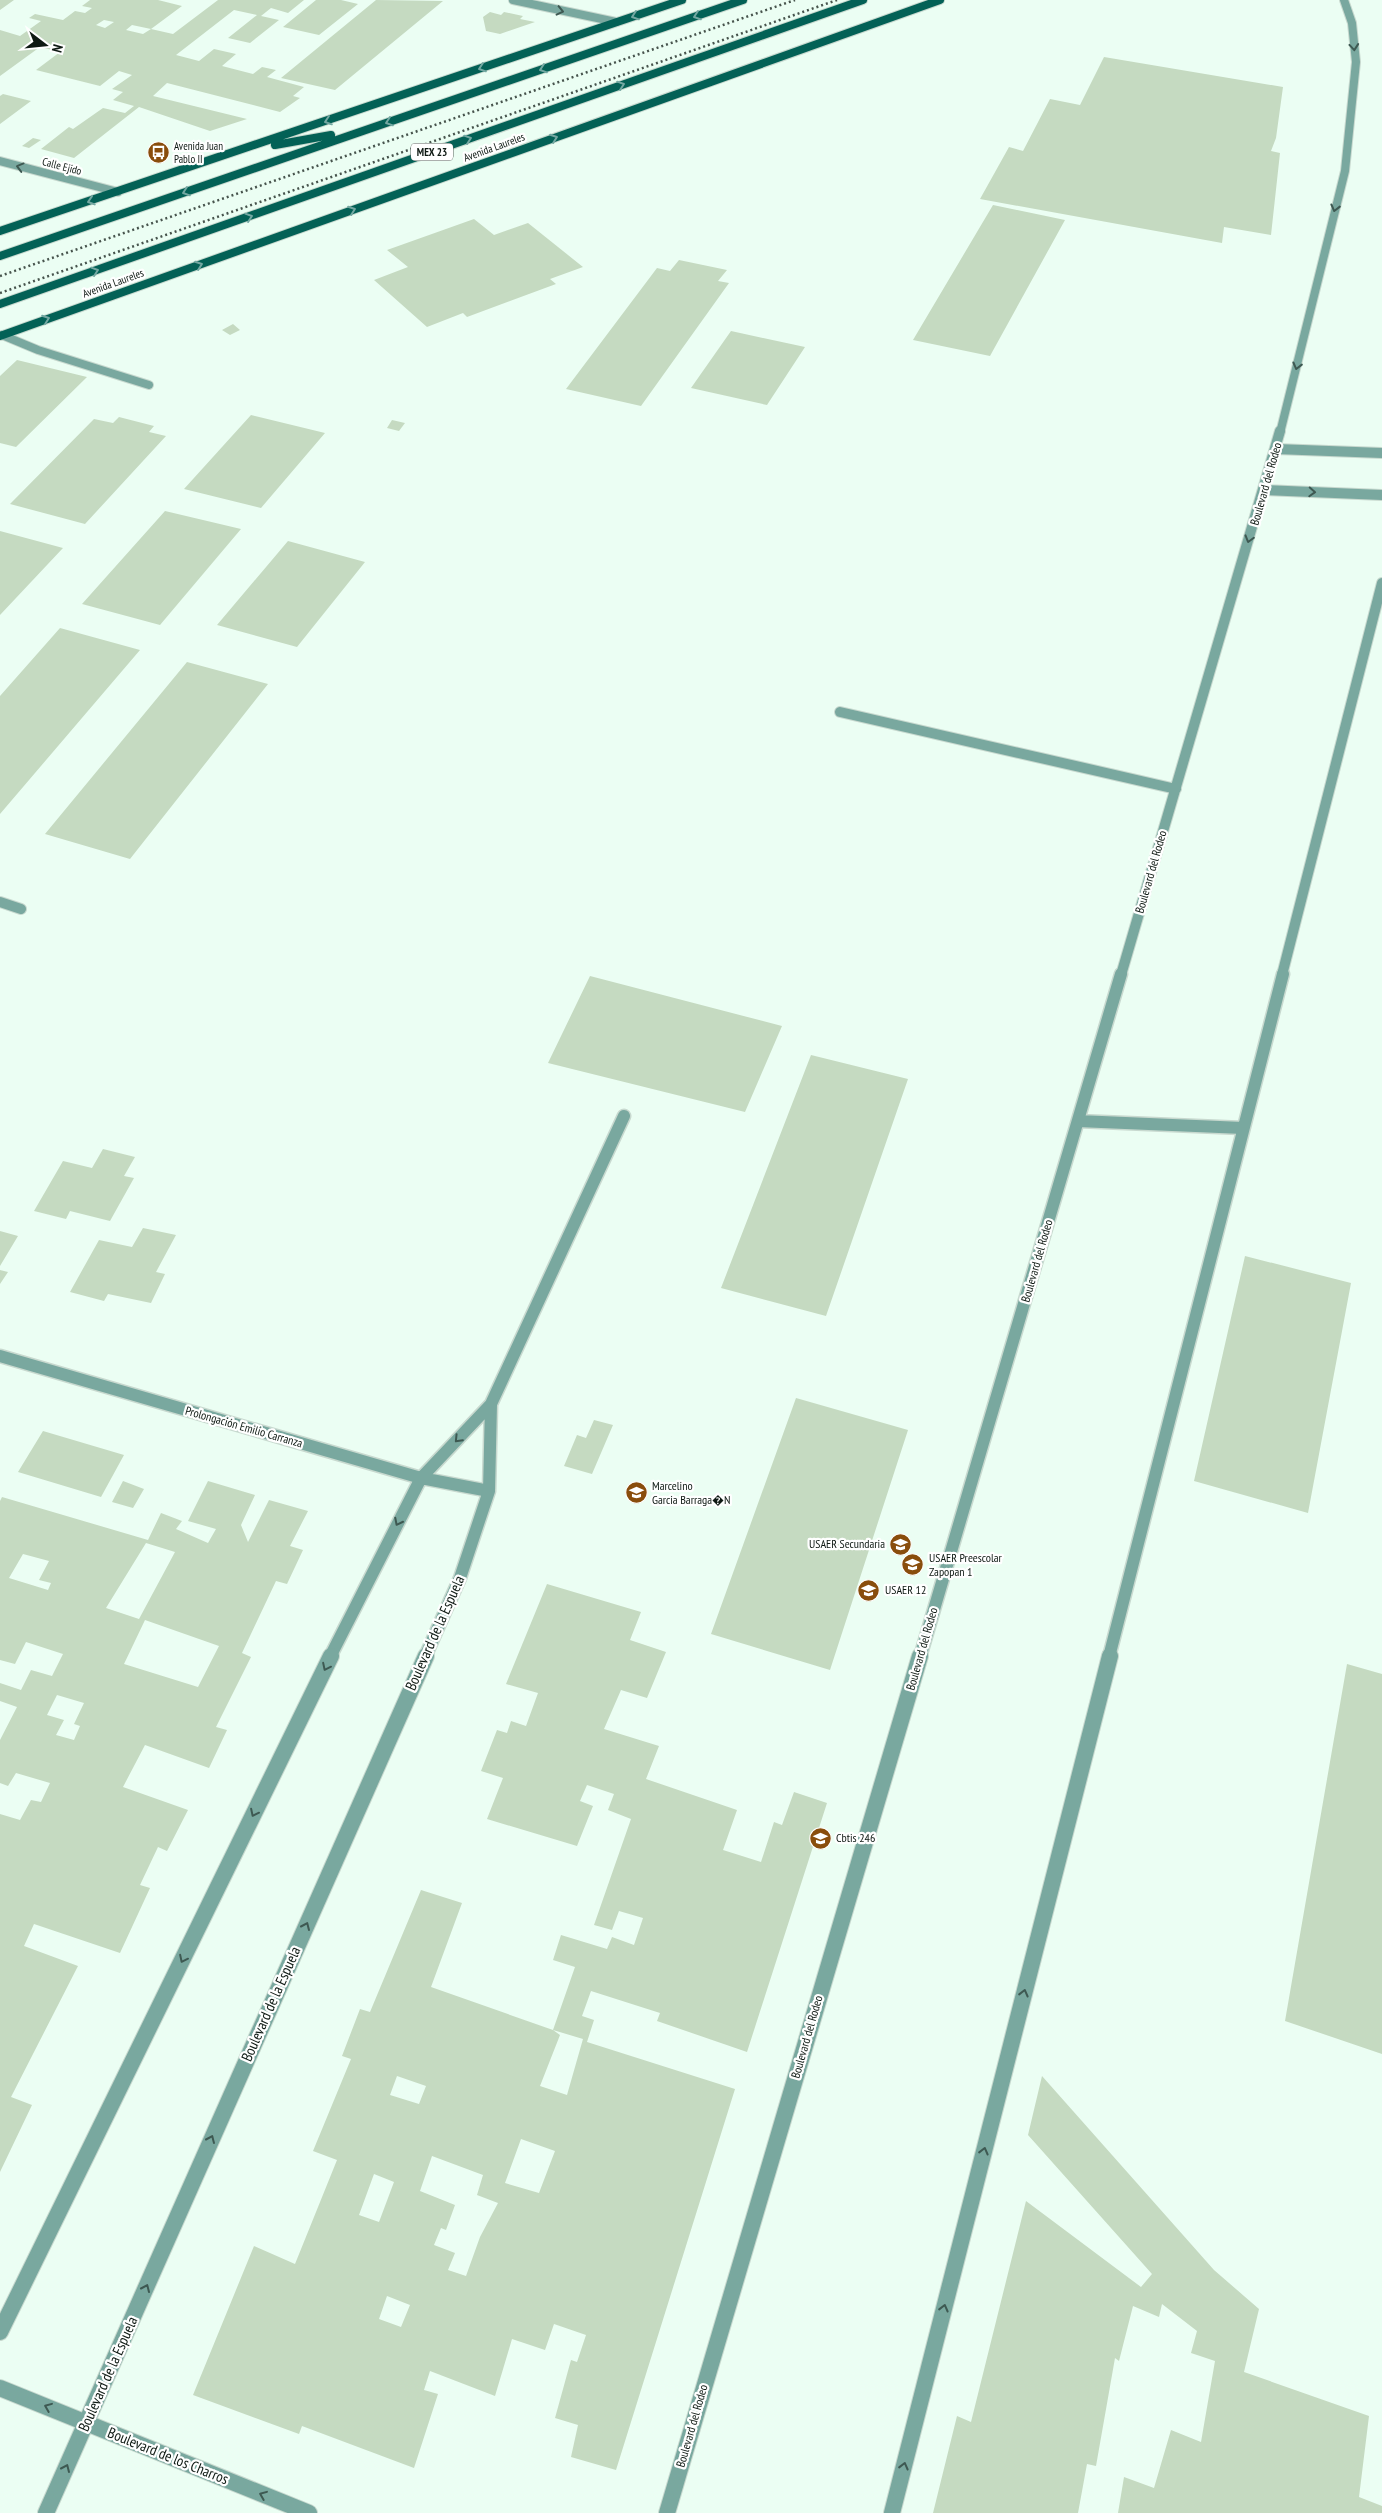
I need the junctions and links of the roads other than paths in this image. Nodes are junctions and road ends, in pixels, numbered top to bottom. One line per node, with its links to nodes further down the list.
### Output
1 (512, 0): 7 (street, one-way to 7)
2 (682, 0): 7 (main road, one-way to 7)
3 (743, 0): 8 (main road, one-way to 8)
4 (863, 0): 14 (main road, Avenida Laureles / MEX 23, one-way to 4)
5 (940, 0): 15 (main road, Avenida Laureles, one-way to 5)
6 (1344, 0): 17 (street, Boulevard del Rodeo, one-way to 17)
7 (616, 22): 9 (main road, one-way to 9)
8 (371, 128): 9 (main road); 13 (main road, one-way to 13)
9 (234, 152): 11 (main road)
10 (0, 161): 11 (street, Calle Ejido, one-way to 10)
11 (118, 192): 12 (main road, one-way to 12)
12 (0, 231)
13 (0, 256)
14 (0, 304)
15 (1, 335): 16 (street)
16 (149, 385)
17 (1276, 449): 18 (street); 19 (street, Boulevard del Rodeo)
18 (1382, 454)
19 (1264, 490): 20 (street, one-way to 20); 23 (street, Boulevard del Rodeo, one-way to 23)
20 (1382, 495)
21 (1382, 583): 28 (street)
22 (840, 712): 23 (street)
23 (1176, 789): 27 (street, Boulevard del Rodeo)
24 (0, 902): 25 (street)
25 (22, 909)
26 (624, 1116): 30 (street)
27 (1078, 1120): 28 (street); 38 (street, Boulevard del Rodeo)
28 (1243, 1128): 39 (street, one-way to 28)
29 (1, 1358): 31 (street, Prolongación Emilio Carranza)
30 (491, 1404): 31 (street, one-way to 31); 32 (street, Boulevard de la Espuela)
31 (421, 1478): 32 (street, Prolongación Emilio Carranza); 33 (street, one-way to 33)
32 (489, 1491): 35 (street, Boulevard de la Espuela, one-way to 32)
33 (0, 2332)
34 (0, 2388): 35 (street, Boulevard de los Charros, one-way to 34)
35 (86, 2422): 36 (street, Boulevard de la Espuela, one-way to 35); 37 (street, Boulevard de los Charros, one-way to 35)
36 (46, 2513)
37 (308, 2513)
38 (667, 2513)
39 (892, 2513)

